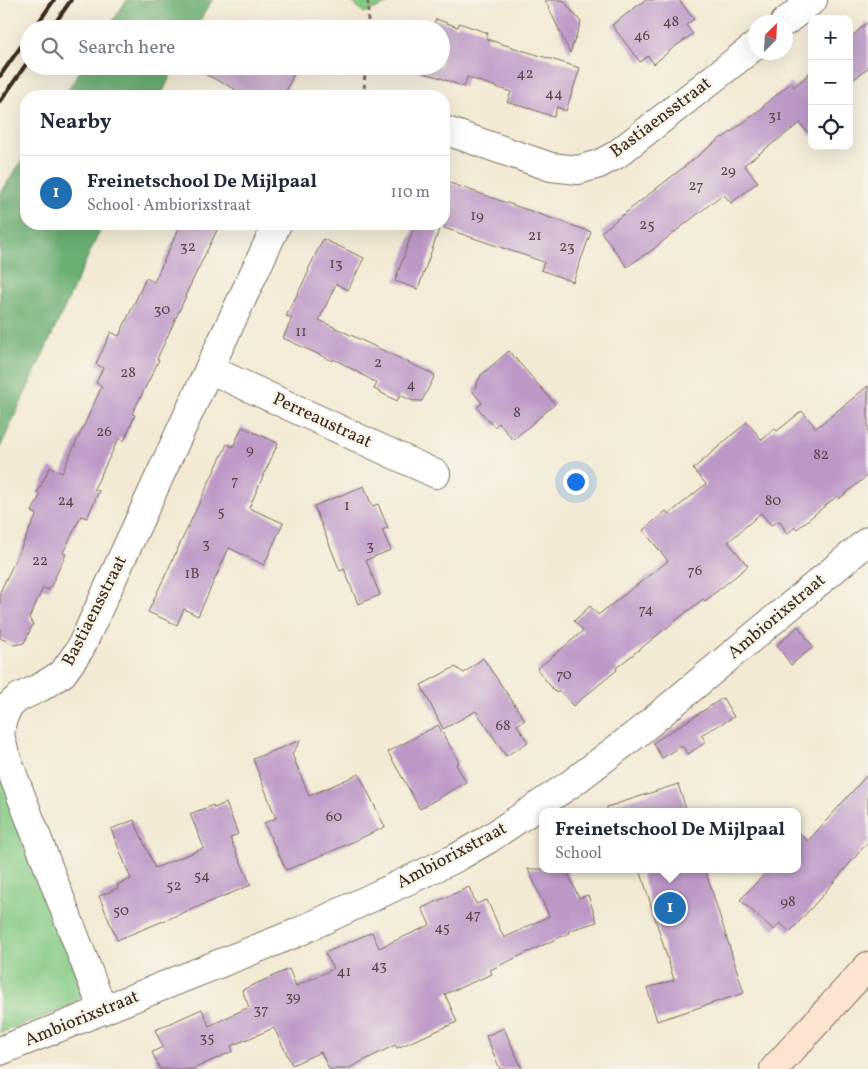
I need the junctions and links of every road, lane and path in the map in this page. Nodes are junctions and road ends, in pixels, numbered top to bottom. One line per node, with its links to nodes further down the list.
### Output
1 (368, 0): 4 (path)
2 (813, 0): 3 (street)
3 (793, 16)
4 (368, 20)
5 (748, 51): 8 (street, Bastiaensstraat)
6 (365, 75): 7 (path)
7 (364, 90)
8 (450, 132)
9 (274, 230): 10 (street, Bastiaensstraat)
10 (209, 369): 11 (street, Perreaustraat); 14 (street, Bastiaensstraat)
11 (436, 474)
12 (868, 541): 14 (street, Ambiorixstraat)
13 (868, 966): 16 (main road)
14 (104, 1010): 15 (street, Ambiorixstraat)
15 (0, 1051)
16 (774, 1069)

